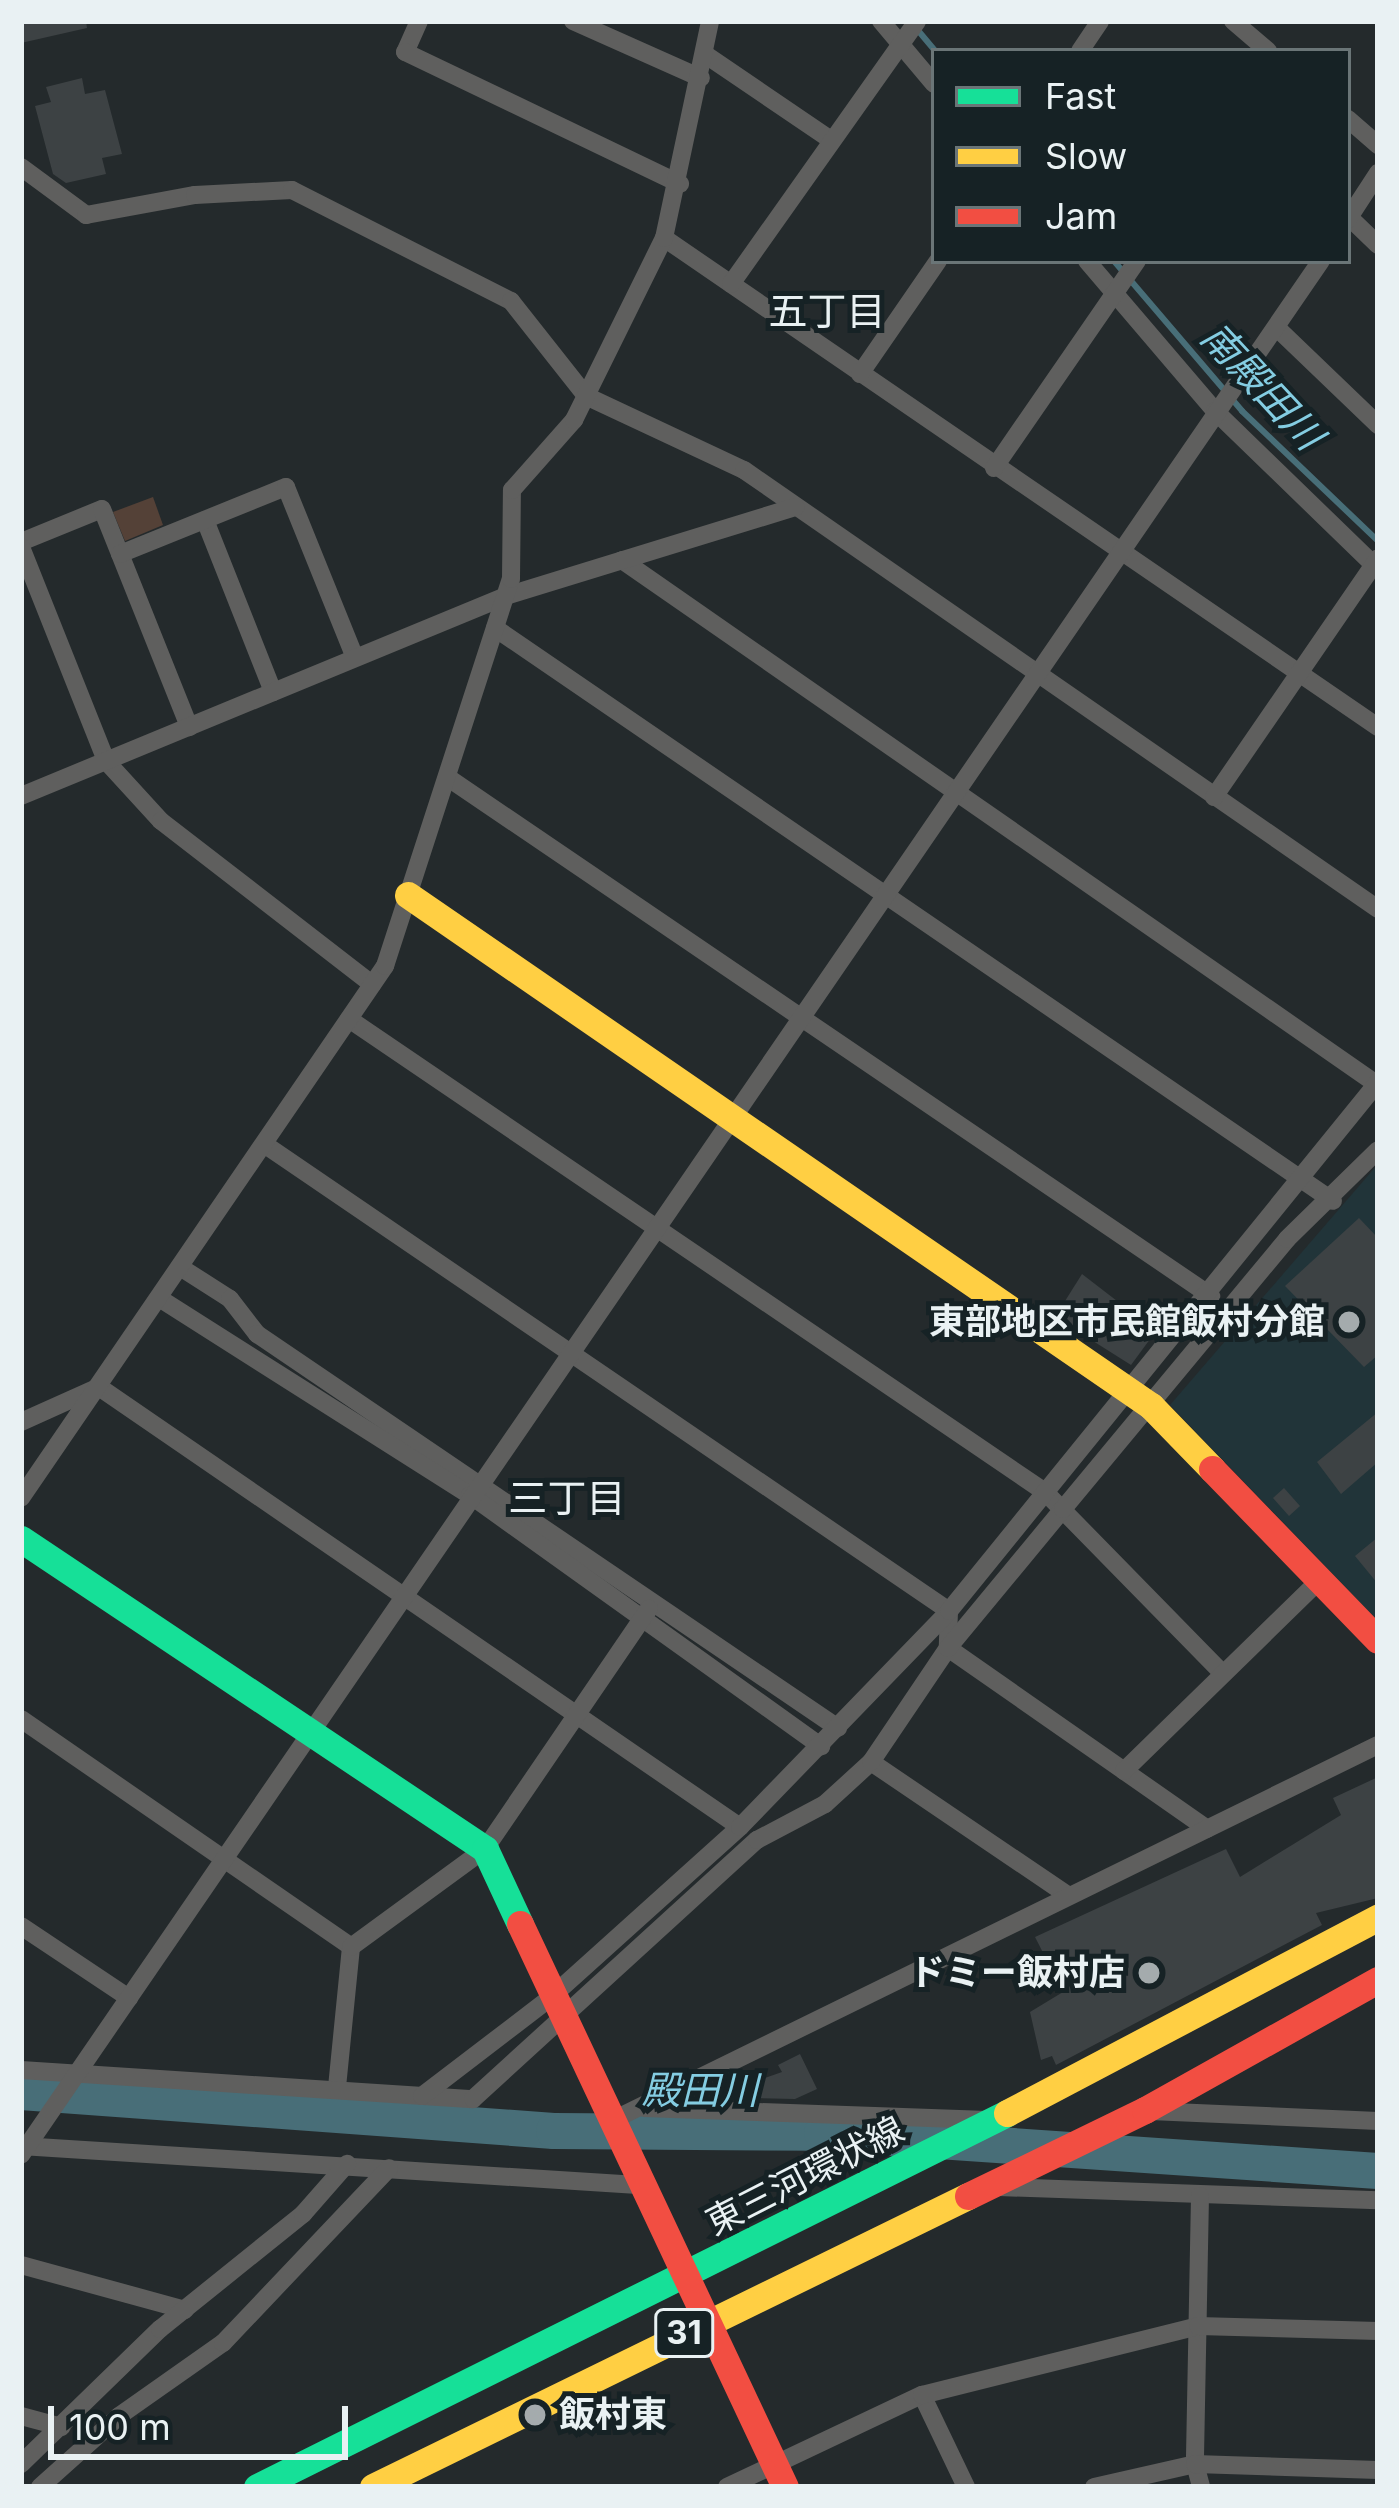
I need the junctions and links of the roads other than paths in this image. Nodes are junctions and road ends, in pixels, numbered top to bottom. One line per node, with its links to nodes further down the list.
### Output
1 (419, 21): 19 (street)
2 (573, 21): 12 (street)
3 (710, 21): 11 (street)
4 (880, 21): 8 (street)
5 (917, 21): 8 (street)
6 (1100, 21): 9 (street)
7 (1233, 21): 10 (street)
8 (904, 43): 13 (street); 15 (street)
9 (1082, 48)
10 (1264, 48)
11 (706, 55): 12 (street); 15 (street)
12 (701, 78): 19 (street)
13 (931, 80)
14 (1351, 122): 16 (street)
15 (831, 140): 28 (street)
16 (1378, 145)
17 (21, 167): 32 (street)
18 (1378, 173): 20 (street)
19 (680, 184): 22 (street)
20 (1351, 215)
21 (1351, 220): 23 (street)
22 (664, 238): 28 (street); 32 (street)
23 (1378, 245)
24 (936, 264): 31 (street)
25 (1090, 264): 29 (street)
26 (1134, 264): 29 (street)
27 (1319, 264): 30 (street)
28 (731, 284): 31 (street)
29 (1117, 290): 33 (street); 35 (street)
30 (1277, 328): 33 (street); 34 (street)
31 (860, 374): 35 (street)
32 (586, 396): 36 (street); 43 (street)
33 (1217, 407): 40 (street); 42 (street)
34 (1378, 425)
35 (994, 468): 40 (street)
36 (796, 507): 41 (street); 47 (street)
37 (205, 520): 39 (street); 45 (street); 48 (street)
38 (21, 545): 39 (street); 51 (street)
39 (120, 554): 49 (street)
40 (1121, 556): 46 (street); 47 (street)
41 (622, 560): 43 (street); 54 (street)
42 (1376, 564): 46 (street)
43 (506, 596): 44 (street); 45 (street)
44 (495, 628): 52 (street); 57 (street)
45 (355, 658): 48 (street)
46 (1296, 670): 50 (street); 55 (street)
47 (1037, 678): 54 (street); 55 (street)
48 (273, 692): 49 (street)
49 (189, 727): 51 (street)
50 (1378, 727)
51 (106, 761): 53 (street); 59 (street)
52 (447, 777): 56 (street); 60 (street)
53 (21, 796)
54 (954, 797): 57 (street); 62 (street)
55 (1214, 797): 58 (street)
56 (408, 895): 59 (street); 63 (street)
57 (885, 896): 60 (street); 66 (street)
58 (1378, 909)
59 (372, 984): 61 (street)
60 (801, 1018): 63 (street); 70 (street)
61 (349, 1019): 64 (street); 68 (street)
62 (1377, 1084): 66 (street)
63 (732, 1118): 68 (street); 75 (street)
64 (264, 1144): 69 (street); 73 (street)
65 (1378, 1150): 67 (street)
66 (1300, 1178): 67 (street); 70 (street)
67 (1334, 1201): 72 (street)
68 (656, 1227): 73 (street); 79 (street)
69 (180, 1267): 71 (street); 78 (street)
70 (1206, 1292): 72 (street); 75 (street)
71 (159, 1298): 74 (street); 78 (street)
72 (1230, 1309): 76 (street)
73 (568, 1354): 78 (street); 86 (street)
74 (99, 1387): 77 (street); 80 (street); 84 (street)
75 (1126, 1391): 76 (street); 79 (street)
76 (1151, 1406): 81 (street); 83 (street)
77 (21, 1422)
78 (476, 1487): 84 (street); 85 (street)
79 (1045, 1492): 81 (street); 86 (street)
80 (21, 1498)
81 (1063, 1509): 88 (street); 89 (street)
82 (21, 1539): 93 (street)
83 (1320, 1580): 87 (street); 89 (street)
84 (401, 1596): 90 (street); 93 (street)
85 (649, 1610): 90 (street); 92 (street); 95 (street)
86 (949, 1611): 88 (street); 92 (street)
87 (1378, 1640)
88 (948, 1648): 96 (street); 97 (street)
89 (1222, 1672): 97 (street)
90 (577, 1714): 98 (street); 100 (street)
91 (21, 1719): 101 (street)
92 (838, 1728): 95 (street)
93 (308, 1730): 100 (street); 101 (street)
94 (1378, 1745): 99 (street)
95 (821, 1746): 98 (street)
96 (871, 1762): 102 (street); 108 (street)
97 (1124, 1771): 99 (street)
98 (740, 1827): 108 (street)
99 (1207, 1829): 102 (street)
100 (485, 1849): 105 (street); 108 (street)
101 (223, 1858): 105 (street); 107 (street)
102 (1070, 1896): 113 (street)
103 (1378, 1917): 117 (street, 東三河環状線 / 31)
104 (21, 1926): 107 (street)
105 (351, 1947): 111 (street)
106 (1378, 1980): 114 (street, 31)
107 (128, 1998): 110 (street)
108 (555, 2008): 112 (street); 112 (street); 116 (street)
109 (21, 2070): 110 (street)
110 (72, 2081): 111 (street); 118 (street)
111 (337, 2088): 112 (street)
112 (422, 2096)
113 (639, 2108): 116 (street); 117 (street)
114 (1145, 2110): 115 (street); 122 (street, 31)
115 (1378, 2121)
116 (609, 2122): 121 (street)
117 (987, 2124): 126 (street, 東三河環状線 / 31)
118 (25, 2146): 119 (street)
119 (347, 2164): 120 (street); 127 (street)
120 (389, 2168): 121 (street); 138 (street)
121 (634, 2177): 126 (street)
122 (989, 2184): 123 (street); 128 (street, 31)
123 (1200, 2196): 124 (street); 129 (street)
124 (1378, 2200)
125 (21, 2265): 127 (street)
126 (681, 2278): 128 (street); 139 (street, 東三河環状線 / 31)
127 (185, 2310): 133 (street)
128 (703, 2324): 137 (street); 140 (street, 31)
129 (1198, 2326): 130 (street); 131 (street); 135 (street)
130 (1378, 2331)
131 (922, 2395): 137 (street); 142 (street)
132 (21, 2416): 133 (street)
133 (62, 2426): 134 (street)
134 (21, 2464)
135 (1195, 2464): 136 (street); 143 (street); 144 (street)
136 (1378, 2470)
137 (779, 2475): 141 (street)
138 (40, 2487)
139 (257, 2487)
140 (373, 2487)
141 (727, 2487)
142 (966, 2487)
143 (1094, 2487)
144 (1201, 2487)

